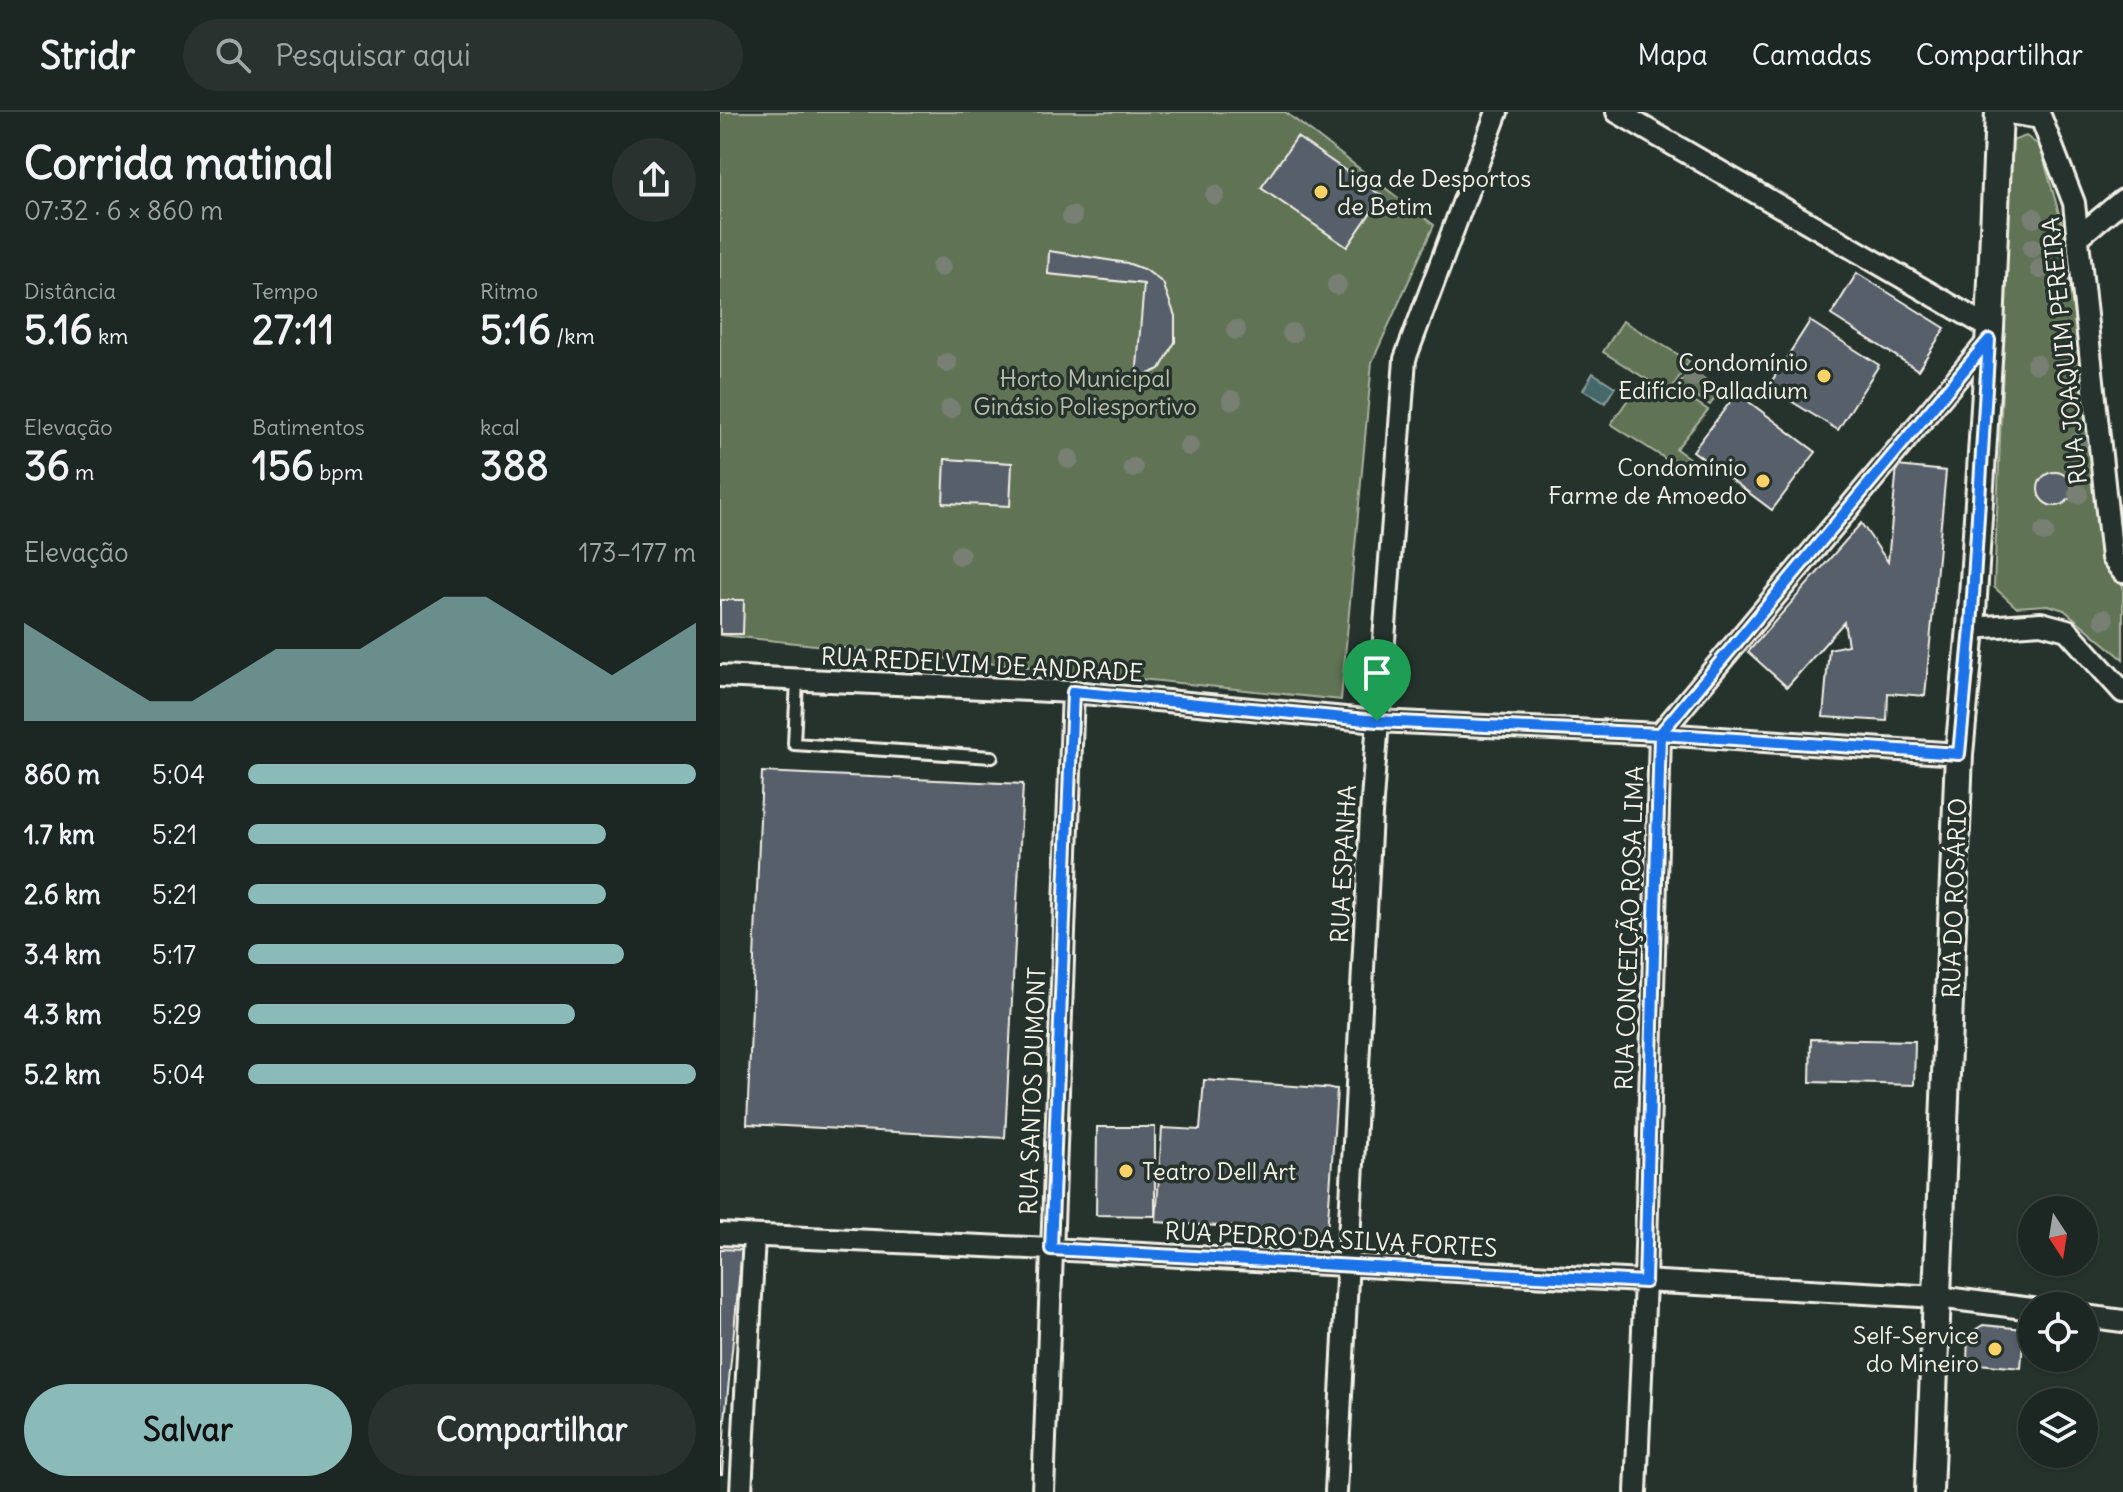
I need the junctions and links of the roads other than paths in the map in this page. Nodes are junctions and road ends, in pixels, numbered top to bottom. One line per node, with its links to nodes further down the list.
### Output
1 (1497, 112): 13 (street, RUA ESPANHA)
2 (1617, 112): 6 (street)
3 (2001, 112): 5 (street, RUA JOAQUIM PEREIRA); 6 (street, RUA DO ROSÁRIO)
4 (2123, 200): 5 (street)
5 (2077, 238): 7 (street, RUA JOAQUIM PEREIRA)
6 (1989, 334): 8 (street, RUA DO ROSÁRIO); 14 (street, RUA CONCEIÇÃO ROSA LIMA)
7 (2123, 572)
8 (1971, 628): 12 (street); 15 (street, RUA DO ROSÁRIO)
9 (720, 676): 10 (street, RUA REDELVIM DE ANDRADE)
10 (797, 680): 11 (street, RUA REDELVIM DE ANDRADE); 16 (lane)
11 (1073, 692): 13 (street, RUA REDELVIM DE ANDRADE); 19 (street, RUA SANTOS DUMONT)
12 (2123, 692)
13 (1377, 721): 14 (street, RUA REDELVIM DE ANDRADE); 20 (street, RUA ESPANHA)
14 (1660, 734): 15 (street, RUA REDELVIM DE ANDRADE); 21 (street, RUA CONCEIÇÃO ROSA LIMA)
15 (1959, 754): 22 (street, RUA DO ROSÁRIO)
16 (992, 757)
17 (720, 1234): 18 (street, RUA PEDRO DA SILVA FORTES)
18 (754, 1236): 19 (street, RUA PEDRO DA SILVA FORTES); 26 (street)
19 (1051, 1249): 20 (street, RUA PEDRO DA SILVA FORTES); 27 (street, RUA SANTOS DUMONT)
20 (1347, 1266): 21 (street, RUA PEDRO DA SILVA FORTES); 28 (street, RUA ESPANHA)
21 (1645, 1282): 22 (street, RUA PEDRO DA SILVA FORTES); 29 (street, RUA CONCEIÇÃO ROSA LIMA)
22 (1938, 1297): 23 (street, RUA PEDRO DA SILVA FORTES); 30 (street, RUA DO ROSÁRIO)
23 (2018, 1307)
24 (2098, 1318): 25 (street)
25 (2123, 1321)
26 (741, 1492)
27 (1043, 1492)
28 (1336, 1492)
29 (1636, 1492)
30 (1929, 1492)

